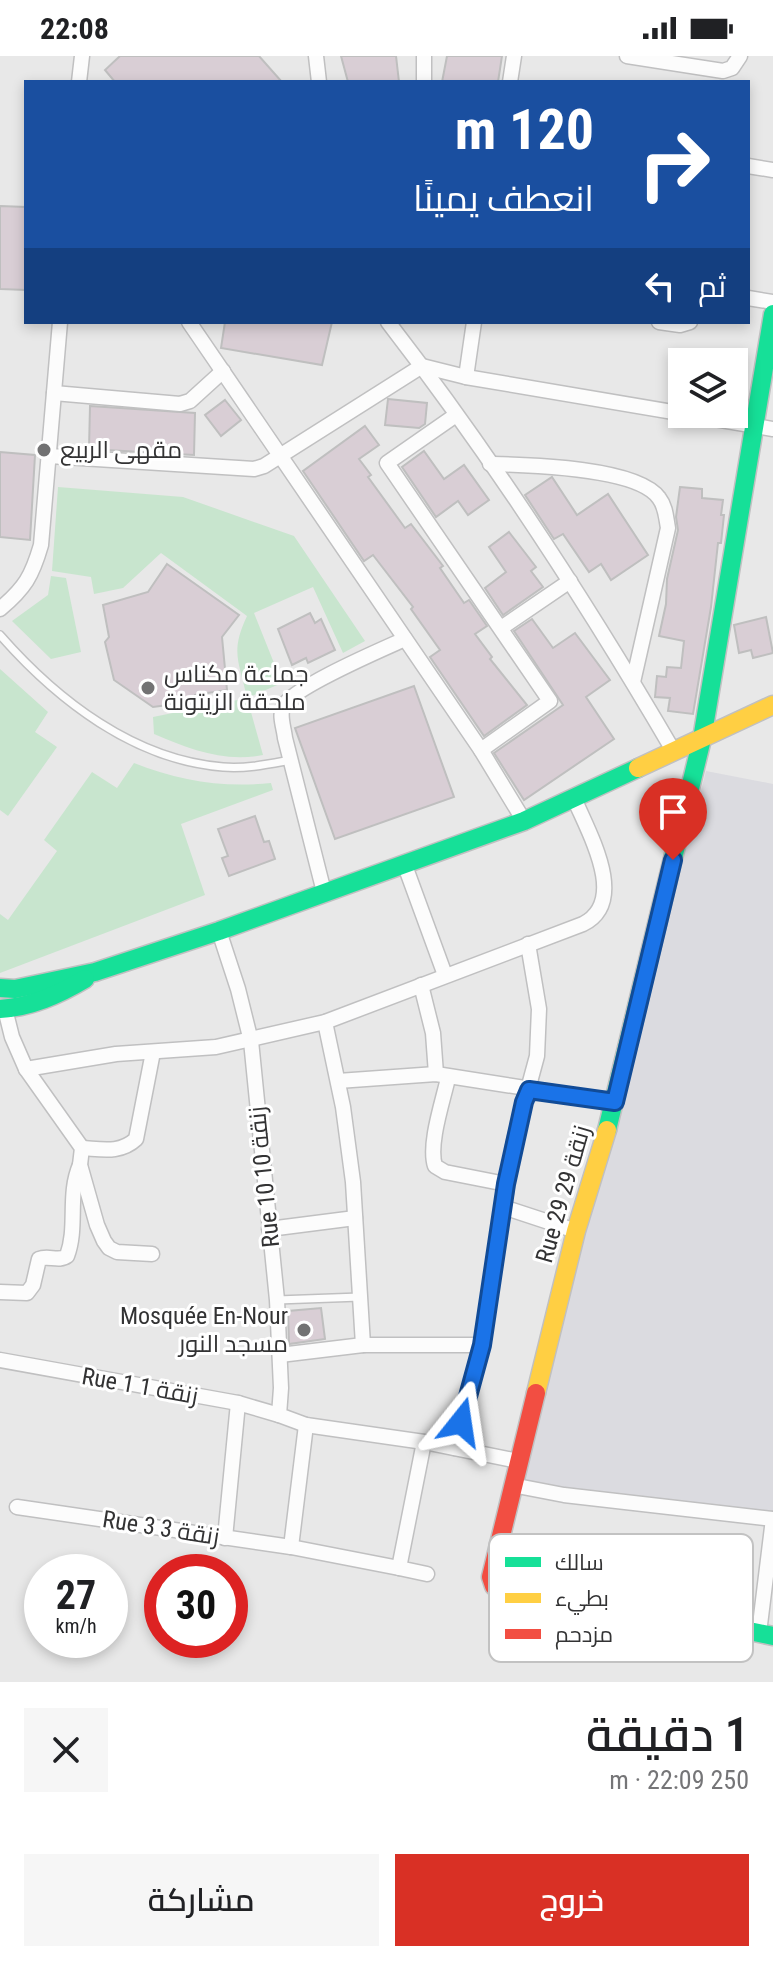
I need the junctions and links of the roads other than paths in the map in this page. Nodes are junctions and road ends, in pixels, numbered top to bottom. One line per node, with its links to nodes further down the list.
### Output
1 (81, 56): 7 (street)
2 (316, 56): 8 (street)
3 (424, 56): 9 (street)
4 (514, 56): 10 (street)
5 (627, 56): 6 (street)
6 (736, 62)
7 (79, 80)
8 (319, 80)
9 (424, 80)
10 (510, 80)
11 (750, 166): 12 (street)
12 (773, 170)
13 (750, 298): 14 (street)
14 (773, 302)
15 (773, 314): 25 (street, Rue 29 زنقة 29)
16 (60, 324): 23 (street)
17 (190, 324): 21 (street)
18 (390, 324): 20 (street)
19 (474, 324): 22 (street)
20 (422, 366): 22 (street); 24 (street); 27 (street)
21 (223, 371): 23 (street); 27 (street)
22 (466, 377): 25 (street)
23 (54, 393): 28 (street)
24 (456, 415): 29 (street); 32 (street)
25 (754, 426): 26 (street); 37 (street, Rue 29 زنقة 29)
26 (773, 429)
27 (282, 454): 28 (street); 34 (street)
28 (49, 456): 31 (street)
29 (490, 464): 30 (street); 35 (street)
30 (570, 581): 32 (street); 35 (street)
31 (0, 609)
32 (501, 628): 38 (street)
33 (0, 635): 40 (lane)
34 (405, 639): 38 (street); 40 (street)
35 (633, 682): 39 (street)
36 (773, 705): 37 (street)
37 (702, 739): 39 (street); 59 (street, Rue 29 زنقة 29)
38 (481, 750): 42 (street)
39 (674, 752): 41 (street)
40 (291, 760): 44 (street)
41 (574, 798): 42 (street); 46 (street)
42 (524, 821): 43 (street)
43 (404, 863): 44 (street); 48 (street)
44 (324, 892): 45 (street)
45 (219, 931): 47 (street); 53 (street, Rue 10 زنقة 10)
46 (528, 944): 48 (street); 58 (street)
47 (95, 972): 50 (street); 51 (street)
48 (445, 975): 49 (street)
49 (421, 985): 52 (street); 56 (street)
50 (0, 988)
51 (2, 1009): 55 (street)
52 (325, 1022): 53 (street); 57 (street)
53 (251, 1041): 54 (street); 65 (street, Rue 10 زنقة 10)
54 (153, 1052): 55 (street); 60 (street)
55 (26, 1069): 60 (street)
56 (442, 1076): 57 (street); 58 (street); 62 (street)
57 (338, 1081): 64 (street)
58 (529, 1090): 59 (street); 62 (street)
59 (615, 1102): 66 (street, Rue 29 زنقة 29)
60 (82, 1148): 61 (street)
61 (80, 1165): 67 (street); 68 (street)
62 (506, 1184): 63 (street)
63 (503, 1207): 66 (street); 72 (street)
64 (355, 1218): 65 (street); 69 (street)
65 (269, 1229): 70 (street, Rue 10 زنقة 10)
66 (576, 1231): 80 (street, Rue 29 زنقة 29)
67 (152, 1254)
68 (0, 1292)
69 (360, 1297): 70 (lane); 71 (street)
70 (277, 1300): 73 (street, Rue 10 زنقة 10)
71 (363, 1345): 72 (street); 73 (street)
72 (482, 1345): 79 (street)
73 (280, 1355): 76 (street, Rue 10 زنقة 10)
74 (0, 1360): 75 (street, Rue 1 زنقة 1)
75 (238, 1403): 76 (street, Rue 1 زنقة 1); 85 (street)
76 (285, 1418): 77 (street, Rue 1 زنقة 1)
77 (306, 1425): 78 (street, Rue 1 زنقة 1); 86 (street)
78 (424, 1442): 79 (street, Rue 1 زنقة 1); 87 (street)
79 (455, 1448): 80 (street, Rue 1 زنقة 1)
80 (518, 1461): 81 (street, Rue 29 زنقة 29)
81 (512, 1485): 83 (street); 84 (street, Rue 29 زنقة 29)
82 (17, 1507): 85 (street, Rue 3 زنقة 3)
83 (773, 1519): 89 (street)
84 (501, 1534)
85 (225, 1538): 86 (street, Rue 3 زنقة 3)
86 (291, 1547): 87 (street, Rue 3 زنقة 3)
87 (399, 1568): 88 (street, Rue 3 زنقة 3)
88 (427, 1574)
89 (766, 1635)

